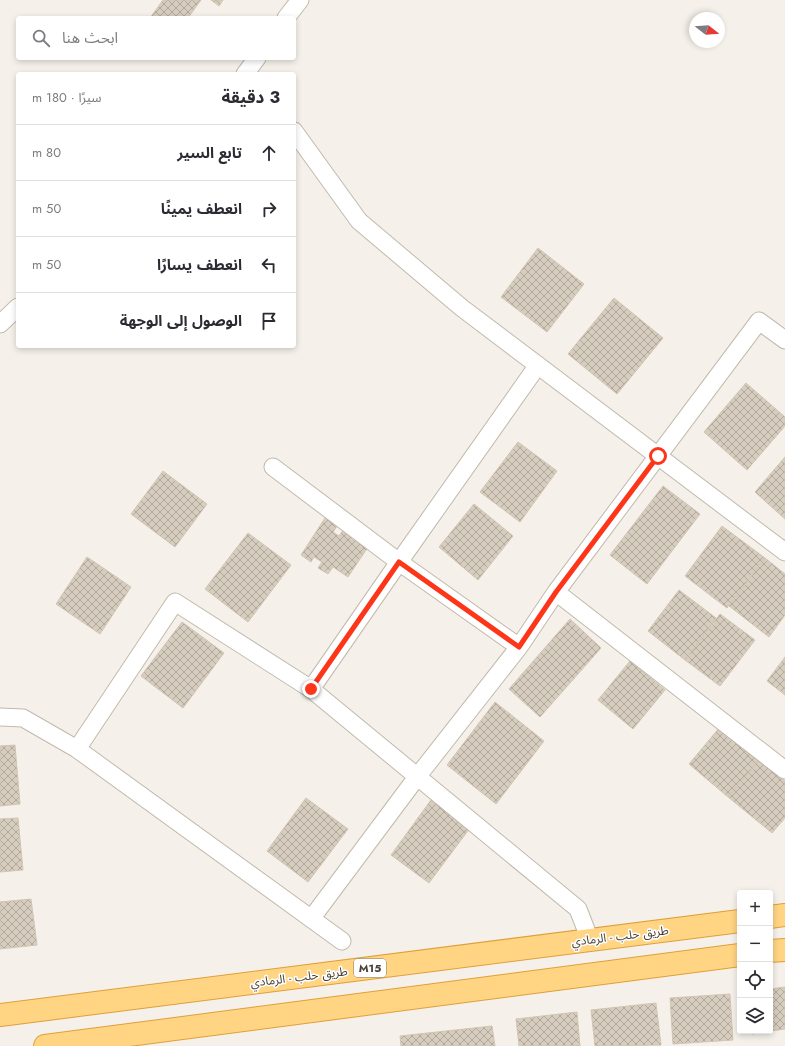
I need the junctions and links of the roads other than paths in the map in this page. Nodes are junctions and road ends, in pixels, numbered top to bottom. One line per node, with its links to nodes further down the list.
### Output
1 (300, 0): 2 (street)
2 (288, 16)
3 (256, 60): 4 (street)
4 (246, 72)
5 (296, 134): 9 (street)
6 (16, 309): 7 (street)
7 (0, 324)
8 (785, 340): 10 (street)
9 (538, 365): 10 (street); 13 (street)
10 (658, 456): 12 (street); 14 (street)
11 (273, 467): 13 (street)
12 (785, 552)
13 (399, 562): 15 (street); 16 (street)
14 (556, 592): 15 (street); 19 (street)
15 (519, 647): 20 (street)
16 (311, 689): 18 (street); 20 (street)
17 (0, 717): 18 (street)
18 (77, 749): 23 (street)
19 (785, 770)
20 (417, 777): 23 (street); 25 (street)
21 (785, 915): 22 (highway)
22 (773, 917)
23 (311, 919): 26 (street)
24 (737, 921): 25 (highway, طريق حلب - الرمادي / M15)
25 (590, 940): 30 (highway, طريق حلب - الرمادي / M15)
26 (342, 941)
27 (785, 950): 28 (highway)
28 (773, 952)
29 (737, 955): 31 (highway)
30 (0, 1015)
31 (45, 1046)

